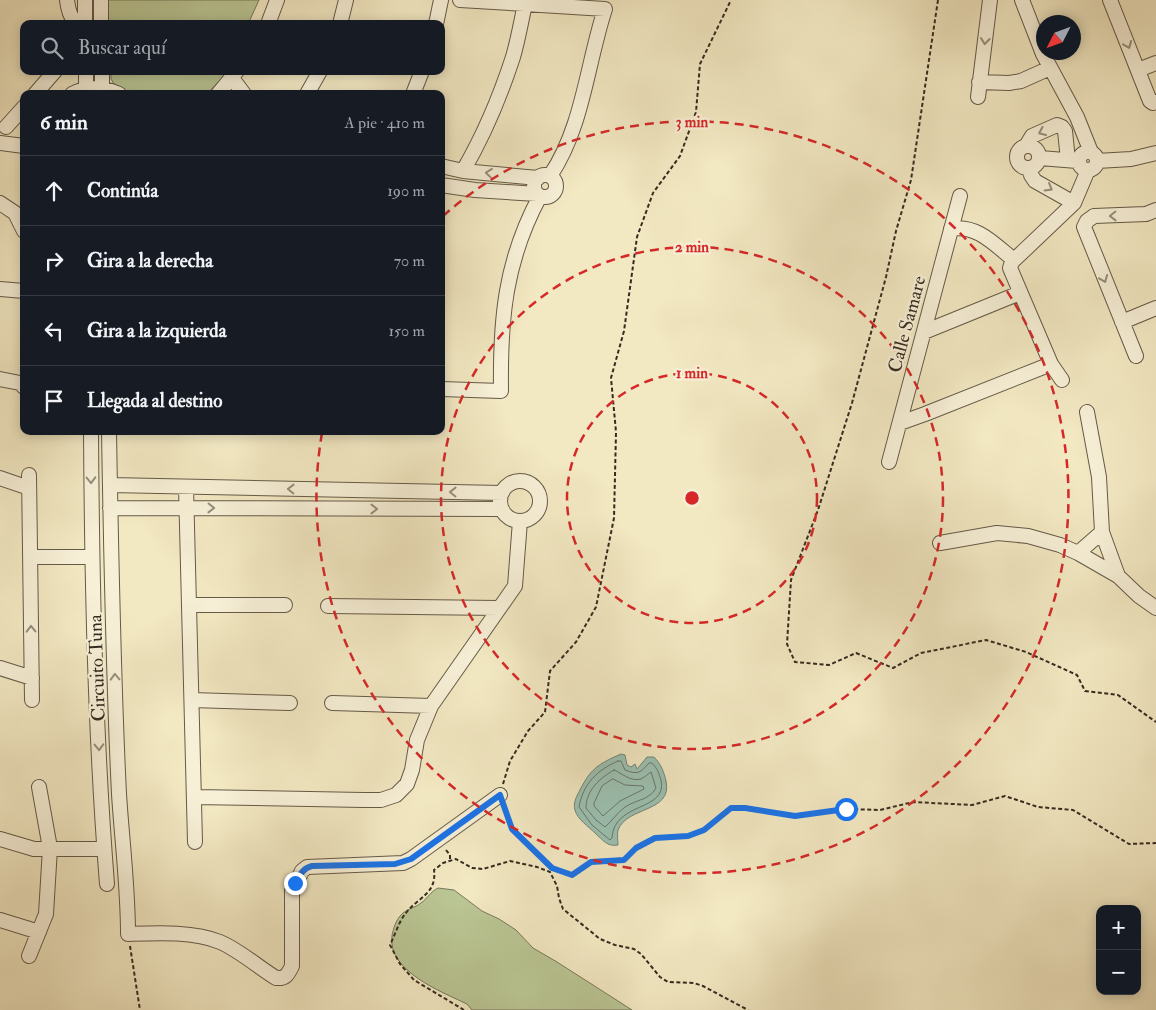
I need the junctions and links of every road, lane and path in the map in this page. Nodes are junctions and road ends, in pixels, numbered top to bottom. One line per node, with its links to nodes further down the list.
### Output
1 (67, 0): 14 (street)
2 (85, 0): 15 (street)
3 (101, 0): 16 (street)
4 (277, 0): 17 (street)
5 (346, 0): 18 (street)
6 (441, 0): 19 (street)
7 (460, 0): 13 (street)
8 (731, 0): 113 (path)
9 (938, 0): 110 (path)
10 (990, 0): 29 (street, one-way to 29)
11 (1022, 0): 21 (street)
12 (1110, 0): 22 (street, one-way to 22)
13 (525, 4): 52 (street); 53 (street)
14 (73, 20)
15 (85, 20)
16 (101, 20)
17 (270, 20)
18 (341, 20)
19 (437, 20)
20 (1156, 63): 22 (street)
21 (1050, 68): 29 (street); 49 (street)
22 (1138, 70): 40 (street)
23 (52, 75): 32 (street)
24 (86, 75): 30 (street)
25 (102, 75): 31 (street)
26 (234, 75): 35 (street); 36 (street)
27 (318, 75): 37 (street)
28 (420, 75): 38 (street)
29 (980, 82): 39 (street)
30 (86, 88): 31 (street); 33 (street)
31 (102, 88): 34 (street)
32 (38, 90)
33 (81, 90)
34 (108, 90)
35 (221, 90)
36 (242, 90)
37 (309, 90)
38 (415, 90)
39 (978, 97)
40 (1156, 102)
41 (20, 111): 42 (street)
42 (3, 127): 43 (street)
43 (20, 127)
44 (0, 144): 45 (street)
45 (20, 146)
46 (1026, 146): 48 (street); 49 (street, one-way to 46); 51 (street)
47 (1156, 153): 49 (street)
48 (1040, 158): 49 (street); 51 (street)
49 (1084, 161): 58 (street)
50 (445, 167): 52 (street)
51 (1030, 169): 58 (street, one-way to 58)
52 (463, 171): 53 (street, one-way to 52)
53 (544, 177): 55 (street); 55 (street)
54 (445, 184): 55 (street)
55 (539, 195): 74 (street)
56 (960, 196): 61 (street, Calle Samare)
57 (0, 203): 60 (street)
58 (1074, 203): 62 (street)
59 (1156, 210): 67 (street, one-way to 67)
60 (20, 223)
61 (951, 229): 62 (street); 68 (street, Calle Samare)
62 (1014, 260): 65 (street)
63 (0, 289): 64 (street)
64 (20, 291)
65 (1020, 293): 68 (street); 70 (street)
66 (1156, 308): 67 (street)
67 (1122, 322): 69 (street)
68 (924, 332): 76 (street, Calle Samare)
69 (1136, 356)
70 (1051, 364): 72 (street); 76 (street)
71 (0, 379): 73 (street)
72 (1062, 380)
73 (20, 382)
74 (445, 389)
75 (1087, 412): 92 (street)
76 (900, 423): 79 (street, Calle Samare)
77 (91, 435): 96 (street, Circuito Tuna, one-way to 96)
78 (110, 435): 81 (street, Circuito Tuna)
79 (889, 462)
80 (0, 478): 95 (street)
81 (110, 485): 82 (street); 86 (street, Circuito Tuna)
82 (148, 486): 83 (street); 87 (street)
83 (186, 487): 84 (street, one-way to 83); 88 (street)
84 (325, 489): 85 (street, one-way to 84); 89 (street)
85 (502, 493): 90 (street); 91 (street)
86 (110, 508): 87 (street); 112 (street, Circuito Tuna, one-way to 86)
87 (148, 508): 88 (street)
88 (186, 508): 89 (street, one-way to 89); 98 (street)
89 (324, 509): 90 (street, one-way to 90)
90 (502, 509): 91 (street)
91 (520, 521): 101 (street)
92 (1102, 532): 94 (street); 97 (street)
93 (940, 543): 94 (street)
94 (1078, 553): 97 (street)
95 (30, 557): 96 (street); 104 (street, one-way to 95)
96 (92, 557): 114 (street, Circuito Tuna, one-way to 114)
97 (1118, 576): 102 (street)
98 (190, 605): 99 (street); 106 (street)
99 (285, 605)
100 (328, 606): 101 (street)
101 (499, 608): 109 (street)
102 (1156, 608)
103 (0, 668): 104 (street)
104 (32, 678): 105 (street)
105 (32, 700)
106 (192, 700): 107 (street); 115 (street)
107 (290, 703)
108 (332, 703): 109 (street)
109 (431, 706): 115 (street)
110 (1156, 722)
111 (39, 787): 119 (street)
112 (119, 795): 114 (street); 126 (street, Circuito Tuna)
113 (500, 795): 121 (path); 126 (street)
114 (101, 796): 120 (street, Circuito Tuna)
115 (194, 797): 117 (street)
116 (0, 839): 119 (street)
117 (195, 842)
118 (1156, 843): 121 (path)
119 (50, 848): 120 (street); 125 (street)
120 (104, 848): 123 (street, Circuito Tuna)
121 (552, 868): 122 (path)
122 (550, 872): 129 (path); 130 (path)
123 (107, 884)
124 (0, 920): 125 (street)
125 (39, 932): 127 (street)
126 (128, 934): 128 (path)
127 (29, 956)
128 (140, 1010)
129 (464, 1010)
130 (748, 1010)

